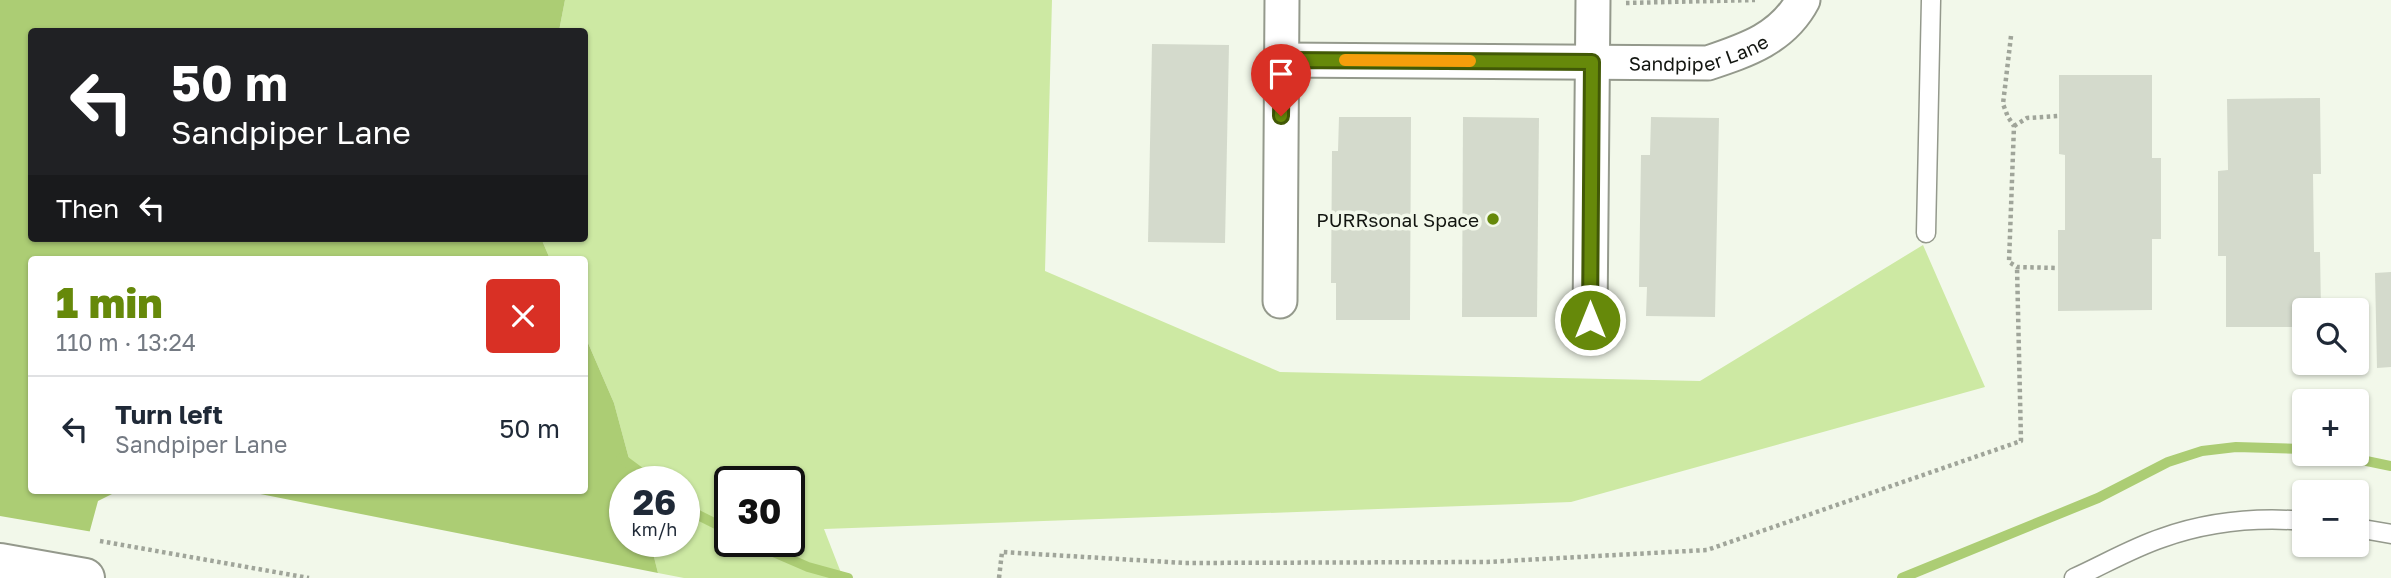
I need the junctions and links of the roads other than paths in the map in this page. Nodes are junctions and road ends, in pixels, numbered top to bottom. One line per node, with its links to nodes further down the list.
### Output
1 (1282, 0): 5 (street)
2 (1803, 0): 6 (street, Sandpiper Lane)
3 (1931, 0): 7 (lane)
4 (1593, 2): 6 (street)
5 (1282, 60): 6 (street, Sandpiper Lane); 8 (street)
6 (1592, 62): 9 (street)
7 (1926, 233)
8 (1280, 301)
9 (1590, 320)
10 (2292, 521): 15 (lane)
11 (2369, 530): 12 (lane)
12 (2391, 534)
13 (0, 563): 14 (highway)
14 (85, 578)
15 (2074, 578)

